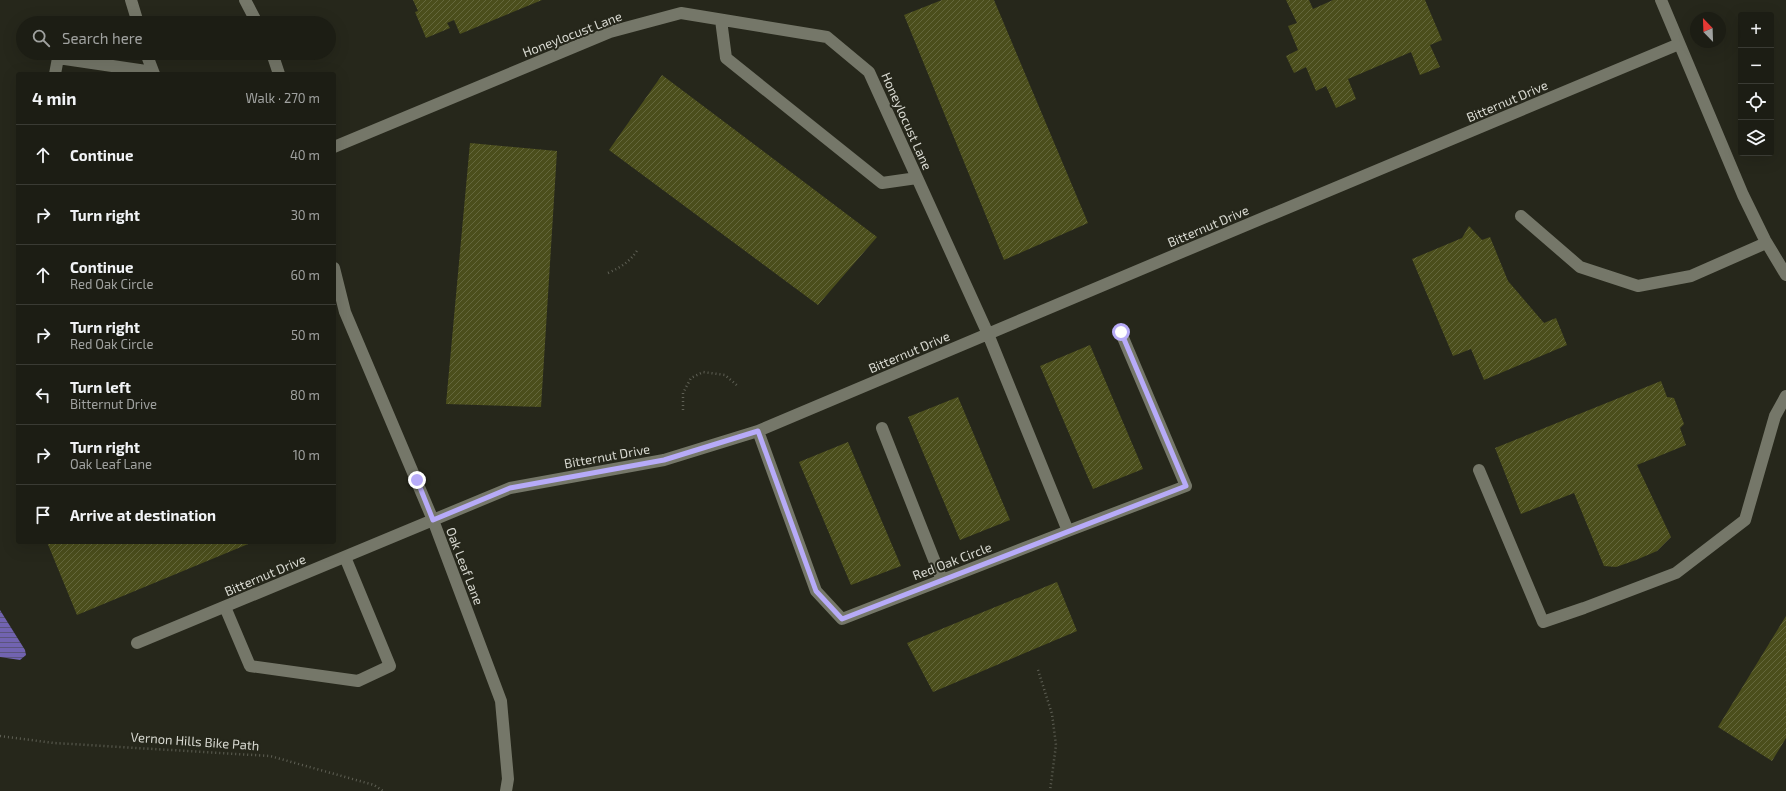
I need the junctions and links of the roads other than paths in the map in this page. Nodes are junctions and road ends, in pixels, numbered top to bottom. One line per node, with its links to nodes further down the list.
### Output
1 (131, 0): 4 (street)
2 (245, 0): 5 (street)
3 (1664, 2): 7 (street)
4 (136, 16)
5 (254, 16)
6 (721, 20): 16 (street, Honeylocust Lane); 17 (street); 17 (street, Honeylocust Lane)
7 (1679, 44): 19 (street); 23 (street, Bitternut Drive)
8 (58, 60): 12 (street)
9 (71, 60): 13 (street)
10 (148, 60): 14 (street)
11 (274, 60): 15 (street)
12 (56, 72)
13 (147, 72)
14 (153, 72)
15 (278, 72)
16 (336, 146)
17 (917, 178): 23 (street, Honeylocust Lane)
18 (1521, 216): 19 (street)
19 (1766, 243): 20 (street)
20 (1786, 275)
21 (336, 276): 28 (street, Oak Leaf Lane)
22 (1121, 332): 29 (street, Red Oak Circle)
23 (988, 334): 26 (street, Bitternut Drive); 29 (street)
24 (1786, 396): 27 (street)
25 (882, 428): 31 (street)
26 (758, 431): 28 (street, Bitternut Drive); 31 (street, Red Oak Circle)
27 (1479, 470)
28 (433, 520): 30 (street, Bitternut Drive); 34 (street, Oak Leaf Lane)
29 (1068, 531): 31 (street, Red Oak Circle)
30 (345, 557): 32 (street, Bitternut Drive); 32 (street)
31 (942, 580)
32 (225, 607): 33 (street, Bitternut Drive)
33 (137, 643)
34 (506, 791)

